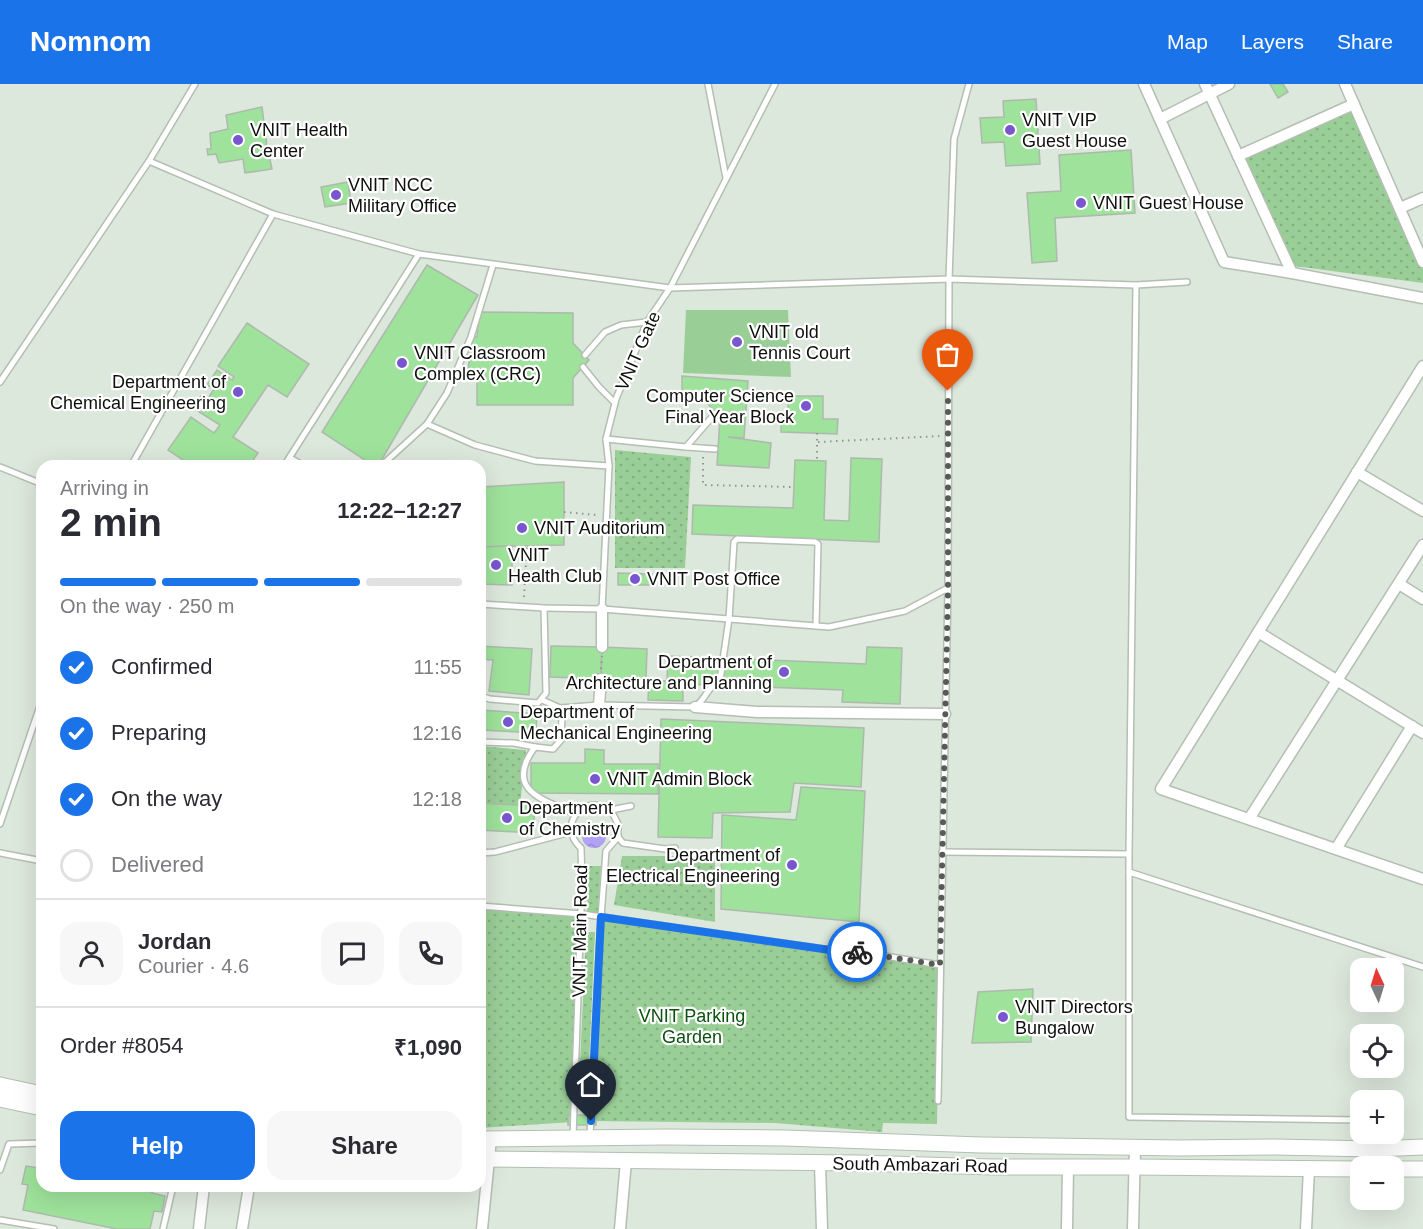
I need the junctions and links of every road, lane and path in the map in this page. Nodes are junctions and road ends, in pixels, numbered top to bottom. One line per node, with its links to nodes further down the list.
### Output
1 (195, 84): 12 (lane)
2 (708, 84): 13 (lane)
3 (775, 84): 13 (lane, VNIT Gate)
4 (969, 84): 21 (lane)
5 (1144, 84): 10 (street)
6 (1229, 84): 8 (street)
7 (1346, 84): 9 (street)
8 (1207, 89): 10 (street); 11 (street)
9 (1354, 104): 11 (street); 15 (street)
10 (1160, 119): 20 (street)
11 (1238, 156): 20 (street)
12 (149, 161): 16 (lane); 30 (lane)
13 (726, 178): 24 (lane, VNIT Gate)
14 (1423, 198): 15 (street)
15 (1400, 208): 18 (street)
16 (273, 214): 17 (lane); 42 (lane)
17 (419, 254): 19 (lane); 41 (lane)
18 (1423, 262)
19 (493, 265): 24 (lane); 33 (lane)
20 (1292, 273): 25 (street)
21 (949, 279): 23 (lane); 24 (lane); 35 (lane)
22 (1187, 282): 23 (lane)
23 (1136, 285): 92 (lane)
24 (670, 288): 26 (lane, VNIT Gate)
25 (1423, 298)
26 (647, 322): 27 (lane); 31 (lane, VNIT Gate)
27 (585, 355)
28 (1423, 366): 48 (street)
29 (584, 367): 31 (lane)
30 (0, 382)
31 (615, 403): 36 (lane, VNIT Gate)
32 (712, 417): 38 (lane)
33 (427, 424): 44 (lane); 46 (lane)
34 (817, 433): 37 (path)
35 (948, 436): 37 (path); 57 (lane)
36 (606, 439): 38 (lane); 46 (lane, VNIT Gate)
37 (818, 442): 45 (path)
38 (686, 447): 39 (lane)
39 (703, 448): 40 (lane); 50 (path)
40 (715, 449)
41 (290, 458): 43 (lane)
42 (134, 460)
43 (294, 460)
44 (388, 460)
45 (818, 460)
46 (609, 466): 53 (lane, VNIT Gate)
47 (0, 467): 49 (lane)
48 (1358, 472): 51 (street); 65 (street)
49 (36, 482)
50 (794, 487)
51 (1423, 511)
52 (564, 512): 53 (path)
53 (606, 516): 62 (lane, VNIT Gate)
54 (1423, 545): 56 (street)
55 (527, 546): 60 (path)
56 (1399, 584): 58 (street); 68 (street)
57 (948, 588): 64 (lane); 74 (lane)
58 (1423, 599)
59 (486, 604): 60 (lane)
60 (523, 607): 61 (lane)
61 (544, 608): 62 (lane); 70 (lane)
62 (602, 609): 63 (lane); 66 (street)
63 (729, 619): 64 (lane); 64 (lane); 72 (lane)
64 (816, 626)
65 (1258, 632): 68 (street); 83 (street)
66 (602, 647): 67 (path)
67 (601, 679): 71 (street)
68 (1338, 680): 76 (street); 83 (street)
69 (486, 698): 70 (lane)
70 (542, 700): 73 (lane)
71 (599, 705): 72 (lane); 73 (lane)
72 (695, 707): 74 (street)
73 (560, 708): 79 (lane)
74 (945, 714): 89 (lane)
75 (36, 718): 84 (lane)
76 (1413, 726): 77 (street); 88 (street)
77 (1423, 733)
78 (486, 742): 79 (lane)
79 (535, 747): 82 (lane)
80 (631, 806): 81 (lane)
81 (611, 810): 82 (lane); 86 (lane)
82 (576, 814): 85 (lane)
83 (1249, 819): 88 (street)
84 (0, 824)
85 (571, 832): 91 (lane); 97 (lane, VNIT Main Road)
86 (618, 837): 87 (lane); 98 (lane, VNIT Main Road)
87 (675, 848)
88 (1336, 849): 95 (street)
89 (942, 852): 92 (lane); 99 (lane)
90 (0, 853): 93 (lane)
91 (486, 853)
92 (1129, 854): 94 (lane)
93 (36, 860)
94 (1129, 872): 100 (lane); 106 (lane)
95 (1423, 879)
96 (486, 906): 97 (lane)
97 (582, 914): 98 (lane); 109 (lane, VNIT Main Road)
98 (601, 917): 99 (lane); 107 (lane, VNIT Main Road)
99 (940, 965): 104 (lane)
100 (1423, 967)
101 (0, 1085): 102 (main road)
102 (36, 1093)
103 (0, 1099): 105 (main road)
104 (938, 1101)
105 (36, 1107)
106 (1350, 1120)
107 (590, 1138): 109 (main road); 111 (main road)
108 (486, 1139): 109 (main road)
109 (573, 1139)
110 (36, 1143): 122 (lane)
111 (1135, 1147): 112 (main road); 117 (street)
112 (1423, 1147)
113 (486, 1159): 114 (main road, South Ambazari Road)
114 (626, 1161): 115 (main road, South Ambazari Road); 133 (street)
115 (820, 1163): 116 (main road, South Ambazari Road); 134 (street)
116 (1068, 1167): 117 (main road, South Ambazari Road); 135 (street)
117 (1134, 1167): 118 (main road, South Ambazari Road); 136 (street)
118 (1309, 1169): 119 (main road, South Ambazari Road); 137 (street)
119 (1350, 1169)
120 (1404, 1169): 121 (main road)
121 (1423, 1169)
122 (0, 1170)
123 (172, 1192): 130 (lane)
124 (203, 1192): 131 (street)
125 (248, 1192): 128 (street)
126 (483, 1192): 132 (street)
127 (0, 1220): 129 (lane)
128 (244, 1228)
129 (54, 1229)
130 (164, 1229)
131 (199, 1229)
132 (482, 1229)
133 (620, 1229)
134 (822, 1229)
135 (1067, 1229)
136 (1133, 1229)
137 (1306, 1229)

